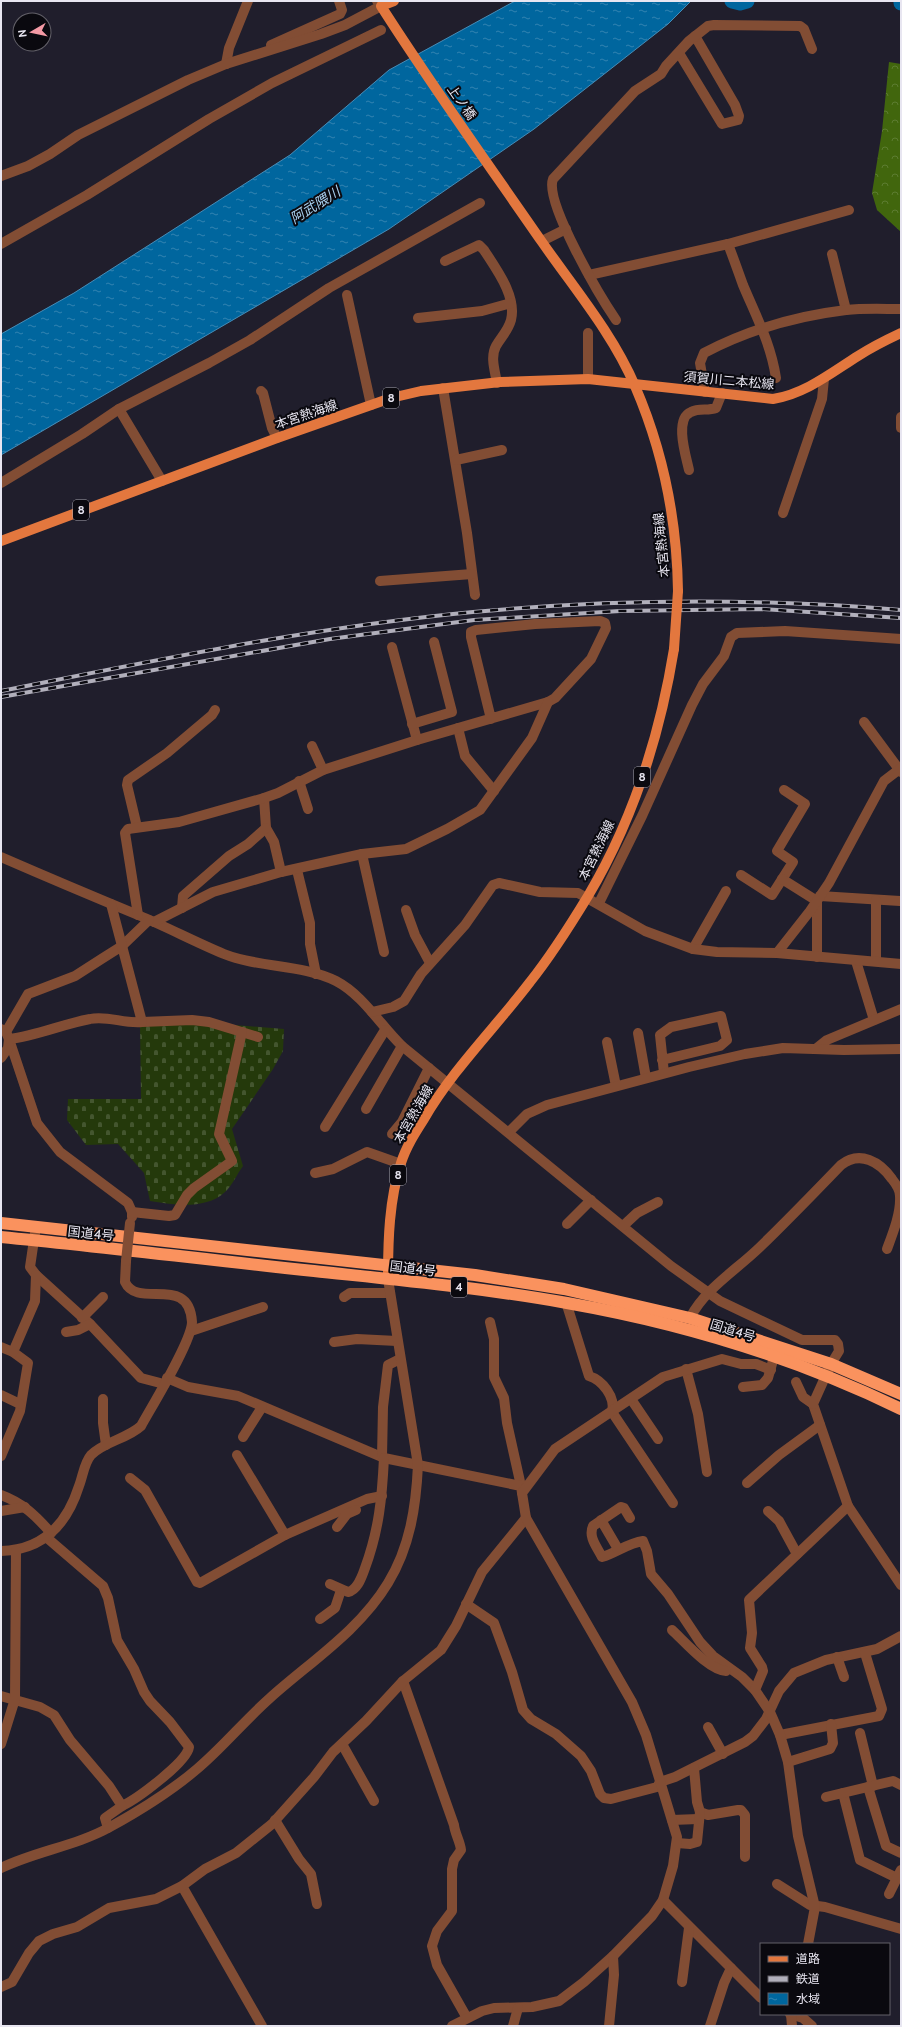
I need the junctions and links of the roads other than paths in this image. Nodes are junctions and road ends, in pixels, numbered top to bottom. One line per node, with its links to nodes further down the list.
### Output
1 (248, 1): 9 (street)
2 (339, 1): 9 (street)
3 (394, 1): 4 (main road)
4 (379, 4): 9 (street); 11 (main road, 上ノ橋 / 8)
5 (380, 30): 16 (street)
6 (695, 36): 7 (street); 8 (street); 8 (street)
7 (812, 49)
8 (678, 52): 14 (street)
9 (226, 62): 10 (street)
10 (1, 176)
11 (506, 188): 15 (main road, 本宮熱海線 / 8)
12 (480, 203): 40 (street)
13 (849, 210): 17 (street)
14 (566, 229): 15 (street); 20 (street)
15 (542, 241): 34 (main road, 本宮熱海線 / 8)
16 (1, 244)
17 (728, 244): 20 (street); 27 (street)
18 (832, 254): 24 (street)
19 (445, 261): 22 (street)
20 (589, 275): 26 (street)
21 (347, 295): 39 (street)
22 (511, 302): 25 (street); 33 (street)
23 (901, 309): 24 (street)
24 (846, 310): 27 (street)
25 (418, 318)
26 (616, 320)
27 (763, 328): 30 (street); 37 (street)
28 (901, 332): 32 (main road, 須賀川二本松線)
29 (588, 333): 31 (street)
30 (776, 378)
31 (588, 379): 33 (main road, 本宮熱海線 / 8); 34 (main road, 本宮熱海線 / 8)
32 (824, 379): 38 (main road, 須賀川二本松線); 49 (street)
33 (497, 383): 35 (main road, 本宮熱海線 / 8)
34 (634, 384): 37 (main road, 須賀川二本松線); 81 (main road, 本宮熱海線 / 8, bridge)
35 (443, 388): 39 (main road, 本宮熱海線 / 8); 45 (street)
36 (261, 391): 43 (street)
37 (705, 392): 38 (main road, 須賀川二本松線)
38 (722, 394): 46 (street)
39 (371, 405): 43 (main road, 本宮熱海線 / 8)
40 (119, 409): 47 (street); 48 (street)
41 (901, 417): 42 (street)
42 (901, 428)
43 (277, 438): 47 (main road, 本宮熱海線 / 8)
44 (502, 450): 45 (street)
45 (456, 460): 51 (street)
46 (689, 470)
47 (162, 481): 50 (main road, 本宮熱海線 / 8)
48 (1, 483)
49 (783, 513)
50 (1, 541)
51 (472, 574): 52 (street); 53 (street)
52 (380, 581)
53 (475, 595)
54 (901, 639): 85 (street)
55 (434, 642): 61 (street)
56 (392, 648): 61 (street)
57 (548, 702): 59 (street); 59 (street); 69 (street)
58 (215, 710): 72 (street)
59 (491, 719): 62 (street)
60 (864, 722): 66 (street)
61 (412, 724): 63 (street)
62 (458, 728): 63 (street); 69 (street)
63 (417, 740): 65 (street)
64 (312, 746): 65 (street)
65 (323, 770): 67 (street)
66 (900, 770): 82 (street)
67 (299, 781): 70 (street); 71 (street)
68 (784, 790): 79 (street)
69 (494, 791): 74 (street)
70 (264, 798): 72 (street); 73 (street)
71 (308, 809)
72 (137, 827): 89 (street)
73 (266, 828): 77 (street); 87 (street)
74 (362, 854): 76 (street); 93 (street)
75 (1, 857): 86 (street)
76 (297, 870): 77 (street); 100 (street)
77 (281, 872): 87 (street)
78 (741, 875): 79 (street)
79 (782, 879): 82 (street)
80 (726, 891): 92 (street)
81 (588, 896): 85 (street); 98 (street); 119 (main road, 本宮熱海線 / 8)
82 (818, 898): 83 (street); 94 (street); 95 (street)
83 (876, 900): 84 (street); 97 (street)
84 (900, 901)
85 (599, 903): 92 (street)
86 (111, 904): 89 (street); 91 (street)
87 (182, 908): 90 (street)
88 (406, 910): 98 (street)
89 (138, 915): 90 (street)
90 (152, 921): 91 (street); 100 (street)
91 (122, 946): 104 (street); 107 (street)
92 (693, 949): 94 (street)
93 (384, 952)
94 (777, 953): 95 (street)
95 (817, 957): 96 (street)
96 (856, 961): 97 (street); 103 (street)
97 (876, 961): 99 (street)
98 (430, 963): 102 (street)
99 (901, 964)
100 (316, 974): 102 (street)
101 (901, 1009): 103 (street)
102 (372, 1012): 105 (street)
103 (874, 1020): 112 (street)
104 (142, 1022): 106 (street); 107 (street)
105 (385, 1030): 111 (street); 122 (street)
106 (242, 1032): 109 (street); 129 (street)
107 (6, 1033): 114 (street); 129 (street)
108 (638, 1033): 118 (street)
109 (258, 1037)
110 (607, 1042): 120 (street)
111 (402, 1046): 116 (street); 121 (street)
112 (816, 1048): 113 (street); 117 (street)
113 (901, 1049)
114 (1, 1058)
115 (662, 1060): 115 (street); 117 (street)
116 (429, 1068): 119 (street); 124 (street)
117 (664, 1073): 118 (street)
118 (646, 1078): 120 (street)
119 (446, 1082): 123 (street); 125 (main road, 本宮熱海線 / 8)
120 (616, 1086): 123 (street)
121 (366, 1109)
122 (325, 1127)
123 (509, 1132): 127 (street)
124 (392, 1134)
125 (401, 1164): 126 (street); 137 (main road, 本宮熱海線 / 8)
126 (315, 1173)
127 (592, 1200): 131 (street); 132 (street)
128 (658, 1202): 132 (street)
129 (132, 1212): 150 (street, bridge)
130 (1, 1223): 133 (highway, 国道4号 / 4)
131 (567, 1224)
132 (623, 1226): 141 (street)
133 (36, 1227): 135 (street); 137 (highway, 国道4号 / 4)
134 (1, 1237): 135 (highway, 国道4号 / 4)
135 (34, 1240): 138 (street); 139 (highway, 国道4号 / 4)
136 (887, 1249): 141 (street)
137 (388, 1265): 139 (main road, 本宮熱海線 / 8); 147 (highway, 国道4号 / 4)
138 (36, 1275): 146 (street); 155 (street)
139 (388, 1279): 140 (street); 144 (highway, 国道4号 / 4)
140 (390, 1293): 143 (street); 153 (street)
141 (708, 1294): 147 (street); 160 (street)
142 (103, 1297): 146 (street)
143 (344, 1297)
144 (566, 1302): 156 (highway, 国道4号 / 4); 172 (street)
145 (263, 1307): 150 (street)
146 (82, 1318): 149 (street)
147 (690, 1318): 160 (highway, 国道4号 / 4)
148 (490, 1322): 184 (street)
149 (90, 1324): 151 (street); 161 (street)
150 (191, 1331): 161 (street)
151 (66, 1332)
152 (334, 1342): 153 (street)
153 (397, 1342): 157 (street)
154 (1, 1347): 155 (street)
155 (13, 1352): 168 (street)
156 (774, 1357): 159 (street); 160 (highway, 国道4号 / 4)
157 (400, 1358): 179 (street); 180 (street)
158 (686, 1370): 159 (street); 167 (street); 181 (street)
159 (770, 1370): 163 (street)
160 (829, 1370): 164 (highway, 国道4号 / 4); 169 (street); 171 (highway, 国道4号 / 4)
161 (166, 1381): 170 (street); 176 (street)
162 (796, 1382): 169 (street)
163 (742, 1387)
164 (901, 1394)
165 (1, 1395): 168 (street)
166 (103, 1399): 176 (street)
167 (631, 1399): 172 (street); 175 (street)
168 (20, 1404): 178 (street)
169 (813, 1404): 173 (street)
170 (262, 1407): 174 (street); 179 (street)
171 (901, 1408)
172 (612, 1412): 184 (street); 188 (street)
173 (820, 1425): 183 (street); 189 (street)
174 (243, 1437)
175 (658, 1439)
176 (106, 1445): 197 (street)
177 (237, 1455): 198 (street)
178 (1, 1456)
179 (383, 1458): 180 (street); 186 (street)
180 (418, 1465): 184 (street); 238 (street)
181 (707, 1472)
182 (130, 1478): 198 (street)
183 (747, 1483)
184 (522, 1489): 193 (street)
185 (1, 1495): 190 (street)
186 (382, 1496): 187 (street); 205 (street)
187 (367, 1499): 196 (street); 198 (street)
188 (673, 1503)
189 (848, 1506): 202 (street); 204 (street)
190 (25, 1507): 191 (street); 197 (street)
191 (1, 1511)
192 (768, 1511): 202 (street)
193 (526, 1518): 206 (street); 228 (street)
194 (630, 1518): 195 (street)
195 (601, 1520): 199 (street); 199 (street)
196 (337, 1527)
197 (49, 1535): 201 (street); 234 (street)
198 (285, 1535)
199 (618, 1550): 212 (street)
200 (1, 1551): 201 (street)
201 (16, 1551): 217 (street)
202 (797, 1554): 215 (street)
203 (330, 1584): 205 (street)
204 (901, 1585)
205 (341, 1590): 207 (street)
206 (466, 1604): 214 (street); 228 (street)
207 (320, 1619)
208 (672, 1630): 212 (street)
209 (901, 1636): 210 (street)
210 (865, 1653): 211 (street); 219 (street)
211 (837, 1657): 213 (street); 218 (street)
212 (732, 1671): 215 (street)
213 (844, 1677)
214 (403, 1681): 224 (street); 261 (street)
215 (755, 1690): 218 (street)
216 (1, 1696): 217 (street)
217 (14, 1699): 223 (street); 234 (street)
218 (770, 1712): 222 (street); 225 (street)
219 (831, 1724): 222 (street); 226 (street)
220 (708, 1727): 225 (street)
221 (860, 1733): 230 (street)
222 (780, 1735): 226 (street)
223 (1, 1744)
224 (342, 1744): 233 (street); 236 (street)
225 (722, 1754): 227 (street)
226 (788, 1762): 249 (street)
227 (694, 1768): 228 (street); 235 (street)
228 (660, 1782): 237 (street)
229 (901, 1785): 230 (street)
230 (870, 1786): 231 (street); 240 (street)
231 (843, 1793): 232 (street); 243 (street)
232 (826, 1797)
233 (374, 1801)
234 (122, 1806): 238 (street)
235 (699, 1816): 237 (street); 239 (street); 241 (street)
236 (275, 1820): 245 (street); 248 (street)
237 (672, 1820): 239 (street)
238 (108, 1828): 242 (street)
239 (677, 1843): 247 (street)
240 (901, 1853)
241 (745, 1858)
242 (1, 1868)
243 (899, 1874): 246 (street)
244 (777, 1884): 249 (street)
245 (182, 1886): 256 (street); 262 (street)
246 (889, 1894)
247 (663, 1900): 250 (street); 253 (street)
248 (317, 1904)
249 (815, 1907): 251 (street); 252 (street)
250 (689, 1928): 254 (street); 255 (street)
251 (901, 1929)
252 (808, 1943)
253 (613, 1956): 258 (street); 265 (street)
254 (731, 1968): 257 (street); 266 (street)
255 (682, 1982)
256 (1, 1987)
257 (760, 1997)
258 (518, 2008): 261 (street); 264 (street)
259 (791, 2015): 267 (street)
260 (794, 2015): 268 (street)
261 (467, 2018): 263 (street)
262 (262, 2026)
263 (452, 2026)
264 (513, 2026)
265 (609, 2026)
266 (710, 2026)
267 (792, 2026)
268 (812, 2026)

